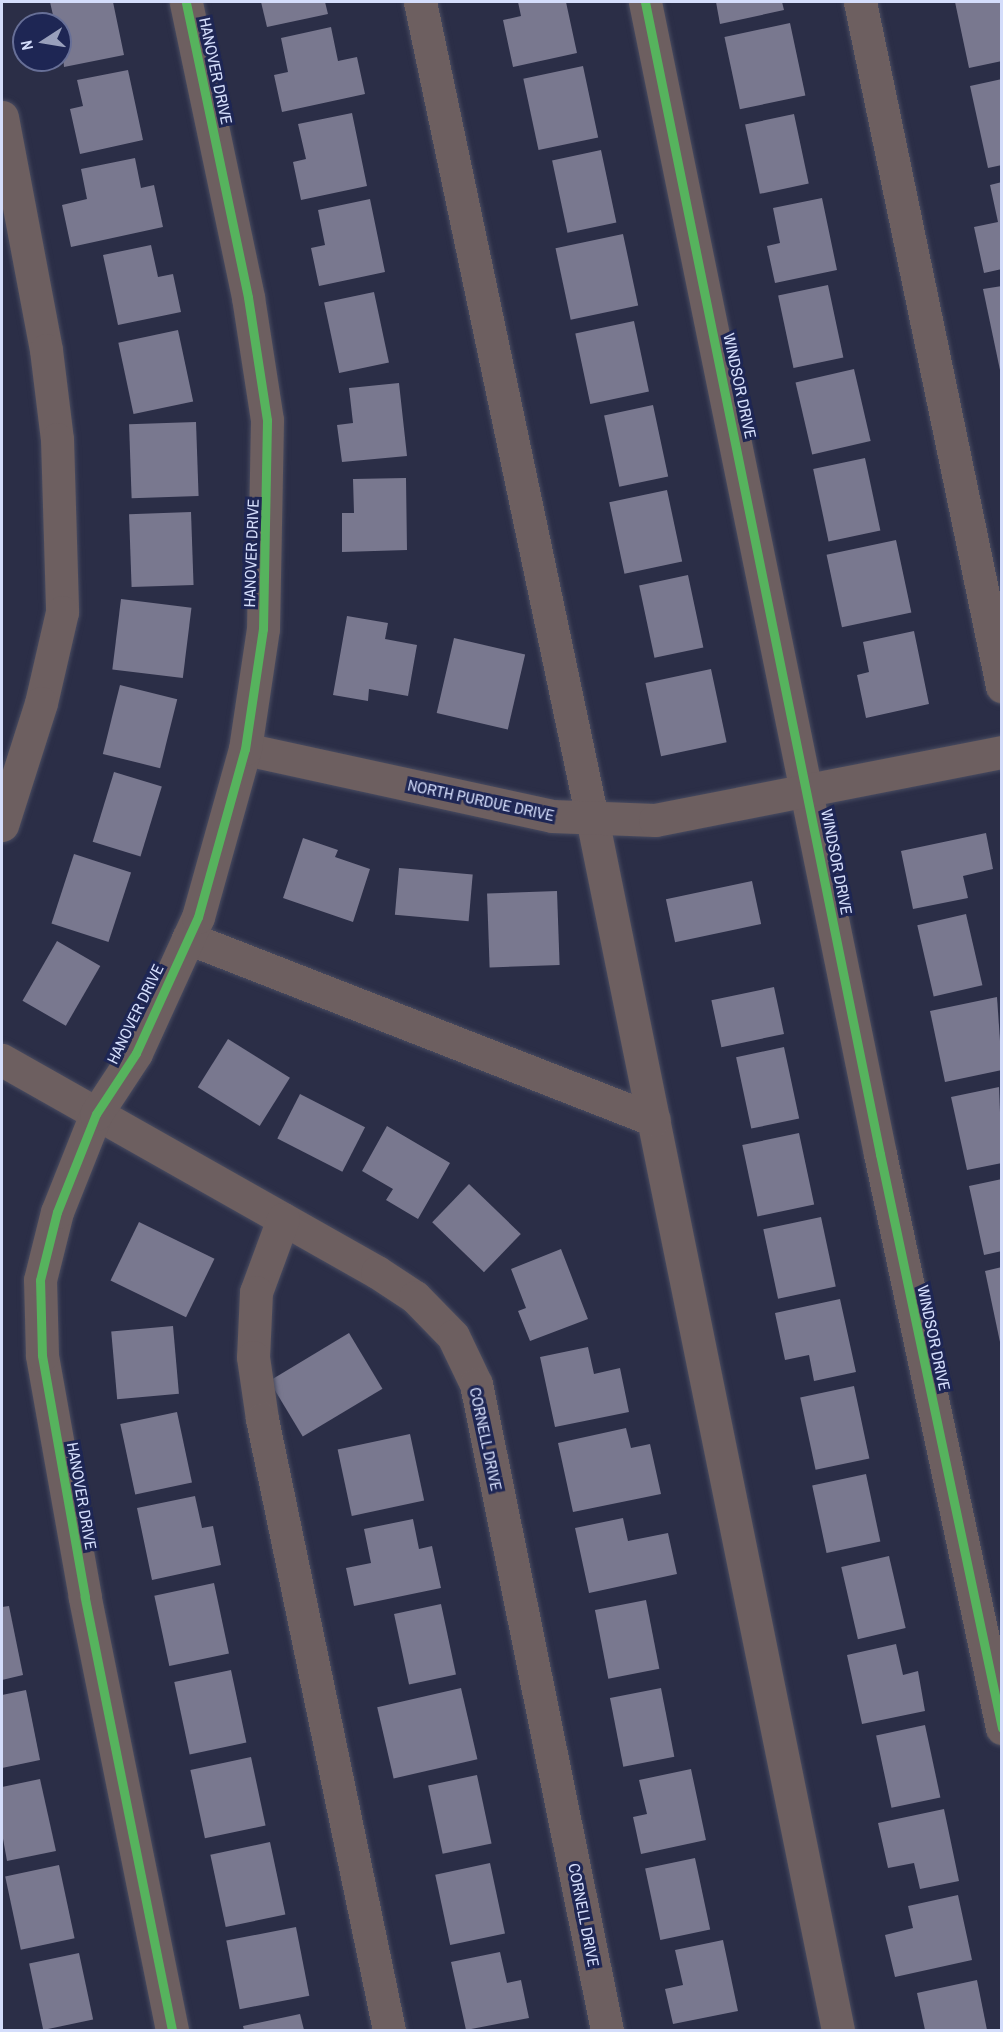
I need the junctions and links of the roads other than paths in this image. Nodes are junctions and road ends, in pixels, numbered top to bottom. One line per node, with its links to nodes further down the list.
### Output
1 (186, 2): 7 (street, HANOVER DRIVE)
2 (420, 2): 10 (street)
3 (645, 2): 9 (street, WINDSOR DRIVE)
4 (860, 2): 6 (street)
5 (2, 117): 11 (street)
6 (1002, 686)
7 (245, 749): 10 (street, NORTH PURDUE DRIVE); 12 (street, HANOVER DRIVE)
8 (1002, 752): 9 (street, NORTH PURDUE DRIVE)
9 (808, 791): 10 (street, NORTH PURDUE DRIVE); 17 (street, WINDSOR DRIVE)
10 (592, 818): 15 (street)
11 (2, 825)
12 (188, 938): 14 (street, HANOVER DRIVE); 15 (street)
13 (2, 1060): 14 (street, CORNELL DRIVE)
14 (96, 1114): 16 (street, CORNELL DRIVE); 18 (street, HANOVER DRIVE)
15 (654, 1120): 21 (street)
16 (283, 1220): 19 (street); 20 (street, CORNELL DRIVE)
17 (1002, 1728)
18 (172, 2031)
19 (389, 2031)
20 (607, 2031)
21 (838, 2031)

